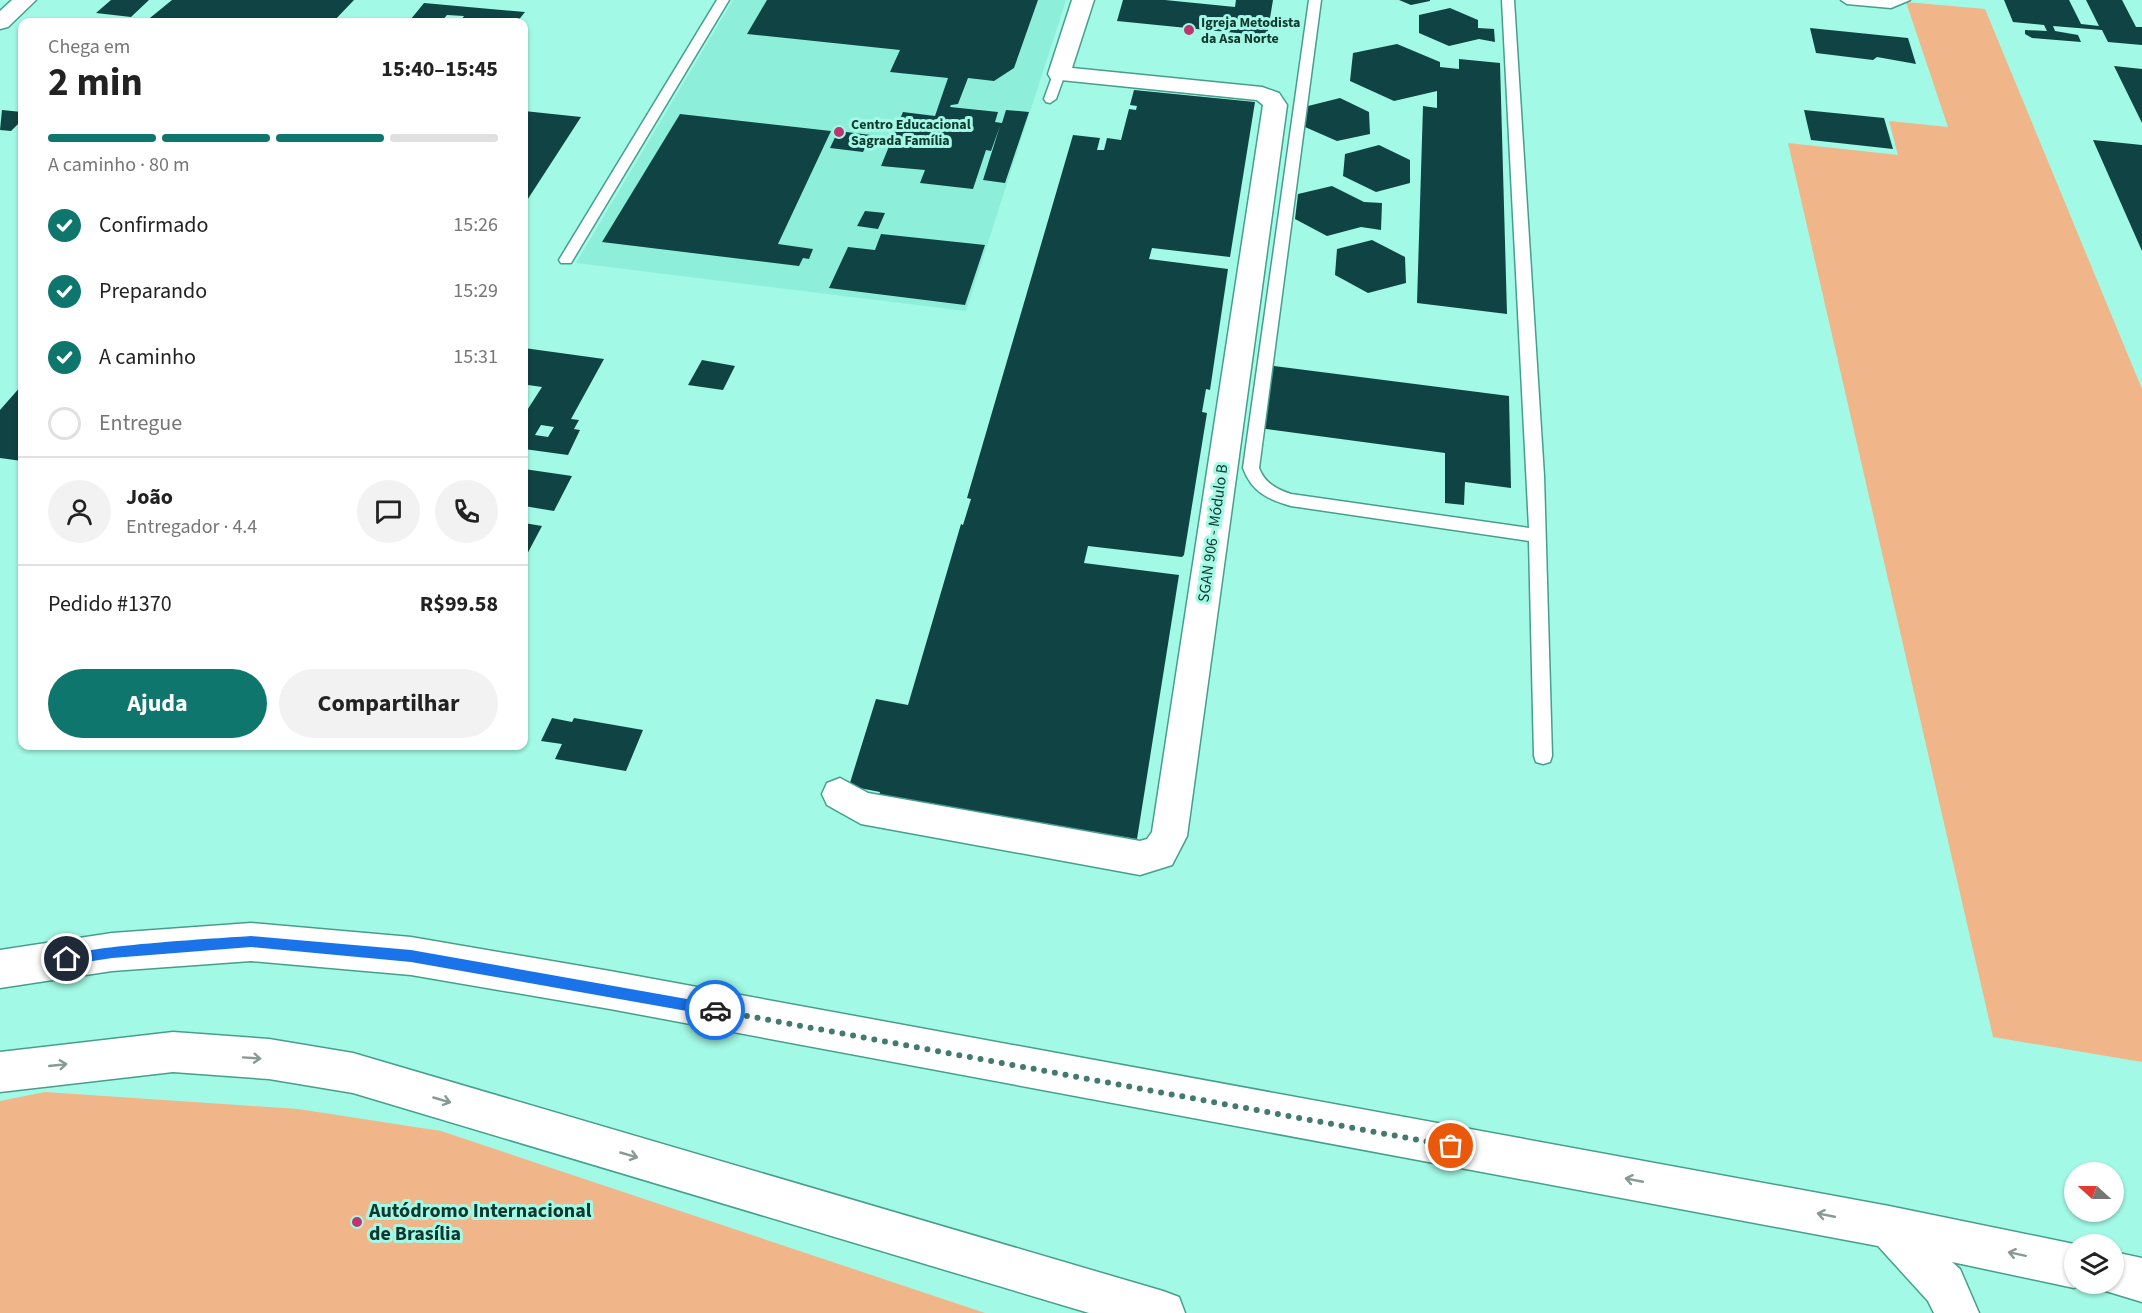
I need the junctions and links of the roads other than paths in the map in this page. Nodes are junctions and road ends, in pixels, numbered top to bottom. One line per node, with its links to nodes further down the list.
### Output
1 (25, 0): 8 (street)
2 (723, 0): 11 (lane)
3 (1083, 0): 9 (street)
4 (1315, 0): 12 (lane)
5 (1508, 0): 12 (lane)
6 (1847, 0): 7 (lane)
7 (1904, 0)
8 (0, 22)
9 (1059, 74): 10 (lane); 14 (street, SGAN 906 - Módulo B)
10 (1050, 99)
11 (566, 260)
12 (1538, 536): 13 (lane)
13 (1543, 756)
14 (840, 794)
15 (0, 969): 17 (street, one-way to 15)
16 (0, 1072): 21 (street, one-way to 21)
17 (1889, 1227): 18 (street, one-way to 17); 22 (street)
18 (2064, 1264)
19 (2124, 1276): 20 (street)
20 (2142, 1280)
21 (1163, 1313)
22 (1957, 1313)

